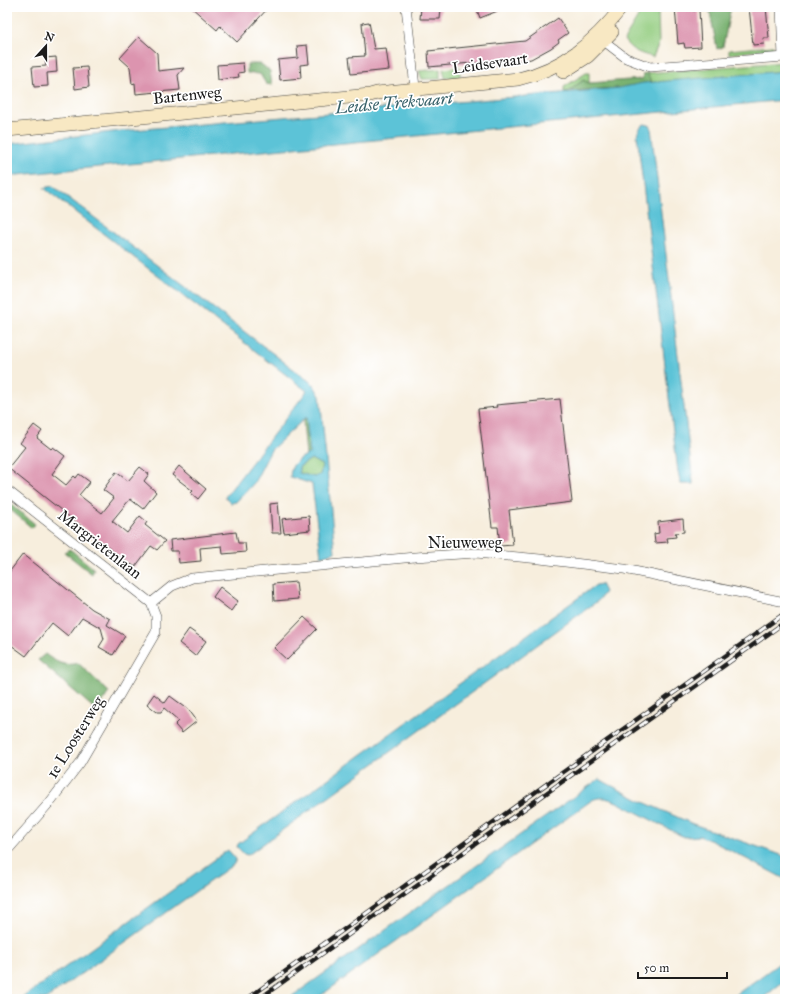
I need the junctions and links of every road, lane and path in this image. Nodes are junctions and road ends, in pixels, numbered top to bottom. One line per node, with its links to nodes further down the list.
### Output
1 (406, 7): 7 (street)
2 (622, 7): 5 (main road)
3 (629, 7): 5 (main road)
4 (781, 7): 6 (street)
5 (601, 38): 6 (street); 7 (main road, Leidsevaart)
6 (784, 57)
7 (415, 93): 8 (main road, Bartenweg)
8 (7, 130)
9 (7, 490): 11 (street, Margrietenlaan)
10 (785, 602): 11 (street, Nieuweweg)
11 (151, 604): 12 (street, 1e Loosterweg)
12 (7, 851)

